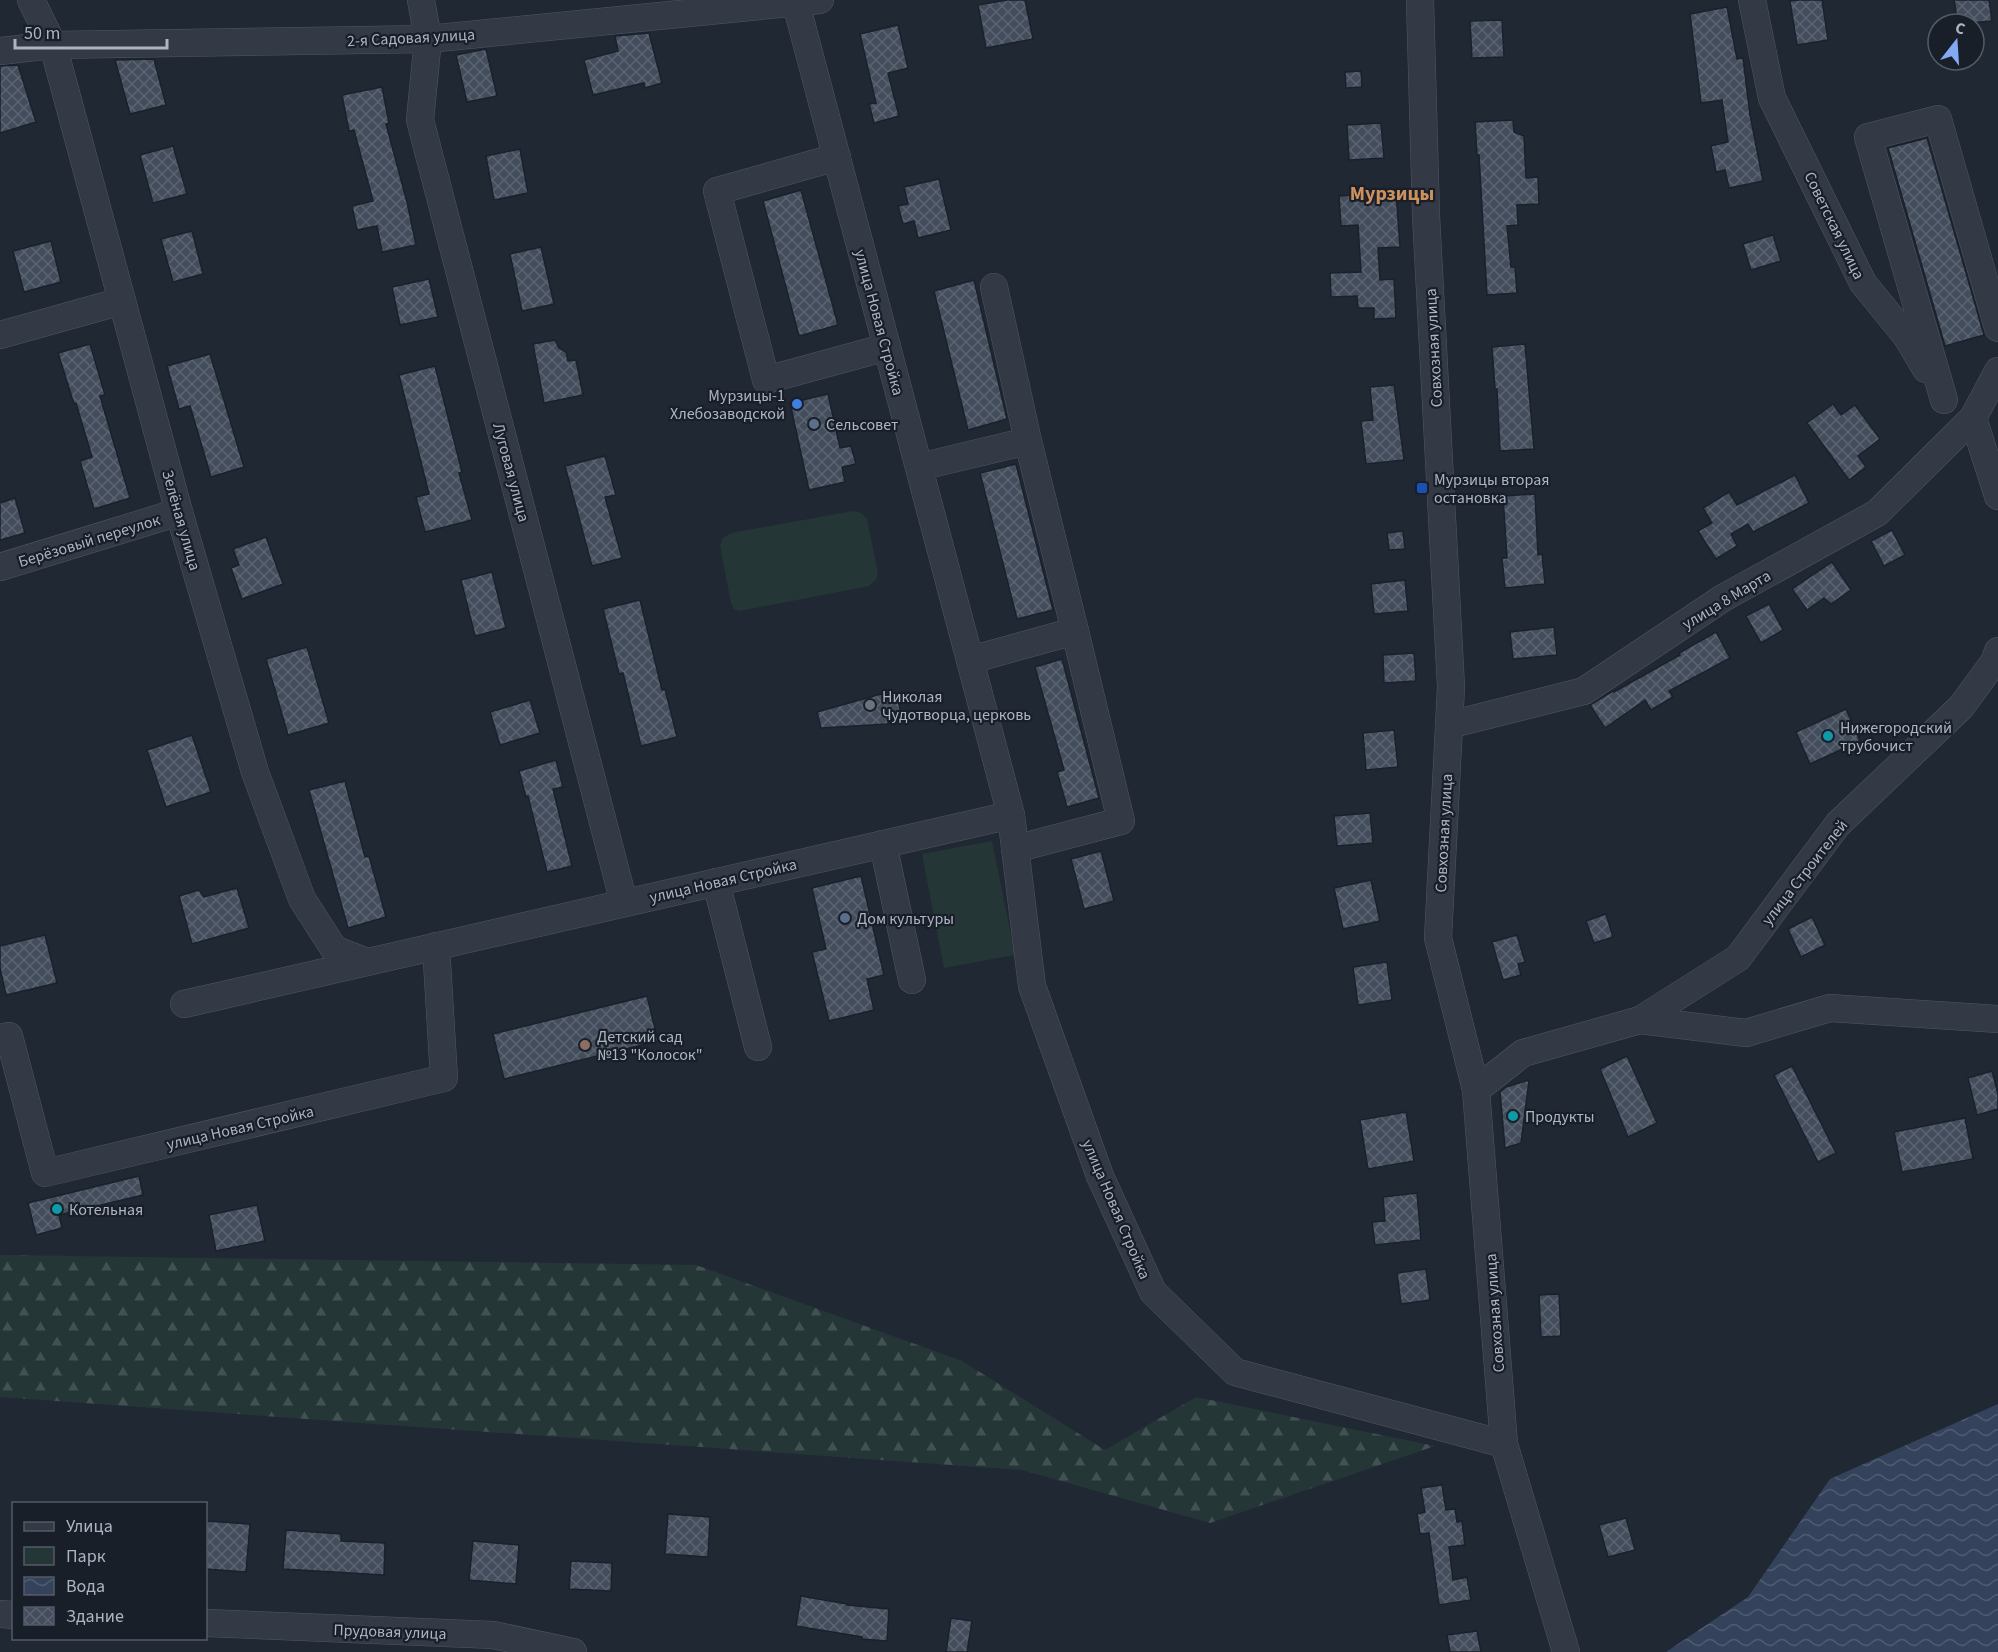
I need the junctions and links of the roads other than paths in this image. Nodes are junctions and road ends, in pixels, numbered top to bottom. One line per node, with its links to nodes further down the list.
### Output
1 (31, 0): 7 (street, Зелёная улица)
2 (421, 0): 6 (street, Луговая улица)
3 (1420, 0): 26 (street, Совхозная улица)
4 (1752, 0): 16 (street, Советская улица)
5 (804, 1): 6 (street, 2-я Садовая улица); 9 (street, улица Новая Стройка)
6 (428, 39): 7 (street, 2-я Садовая улица); 31 (street, Луговая улица)
7 (53, 45): 8 (street, 2-я Садовая улица); 11 (street, Зелёная улица)
8 (0, 51)
9 (837, 158): 14 (street, улица Новая Стройка); 14 (street)
10 (994, 287): 18 (street)
11 (122, 301): 13 (street); 21 (street, Зелёная улица)
12 (1998, 328): 16 (street)
13 (0, 335)
14 (887, 347): 19 (street, улица Новая Стройка)
15 (1998, 371): 17 (street, улица 8 Марта)
16 (1944, 400): 17 (street, Советская улица)
17 (1973, 418): 20 (street); 26 (street, улица 8 Марта)
18 (1028, 441): 19 (street); 23 (street)
19 (919, 467): 25 (street, улица Новая Стройка)
20 (1998, 496)
21 (179, 512): 22 (street, Берёзовый переулок); 33 (street, Зелёная улица)
22 (0, 567)
23 (1075, 631): 25 (street); 29 (street)
24 (1998, 651): 37 (street, улица Строителей)
25 (970, 660): 27 (street, улица Новая Стройка)
26 (1449, 725): 40 (street, Совхозная улица)
27 (1011, 815): 28 (street, улица Новая Стройка); 29 (street, улица Новая Стройка)
28 (883, 844): 30 (street, улица Новая Стройка); 34 (street)
29 (1015, 849): 41 (street, улица Новая Стройка)
30 (716, 882): 31 (street, улица Новая Стройка); 39 (street)
31 (624, 903): 32 (street, улица Новая Стройка)
32 (436, 946): 33 (street, улица Новая Стройка); 38 (street, улица Новая Стройка)
33 (368, 962): 35 (street, улица Новая Стройка)
34 (912, 980)
35 (184, 1004)
36 (1998, 1019): 37 (street, улица Строителей)
37 (1640, 1020): 40 (street, улица Строителей)
38 (4, 1037)
39 (758, 1047)
40 (1476, 1090): 41 (street, Совхозная улица)
41 (1504, 1444): 44 (street, Совхозная улица)
42 (207, 1623): 43 (street, Прудовая улица)
43 (573, 1652)
44 (1566, 1652)

